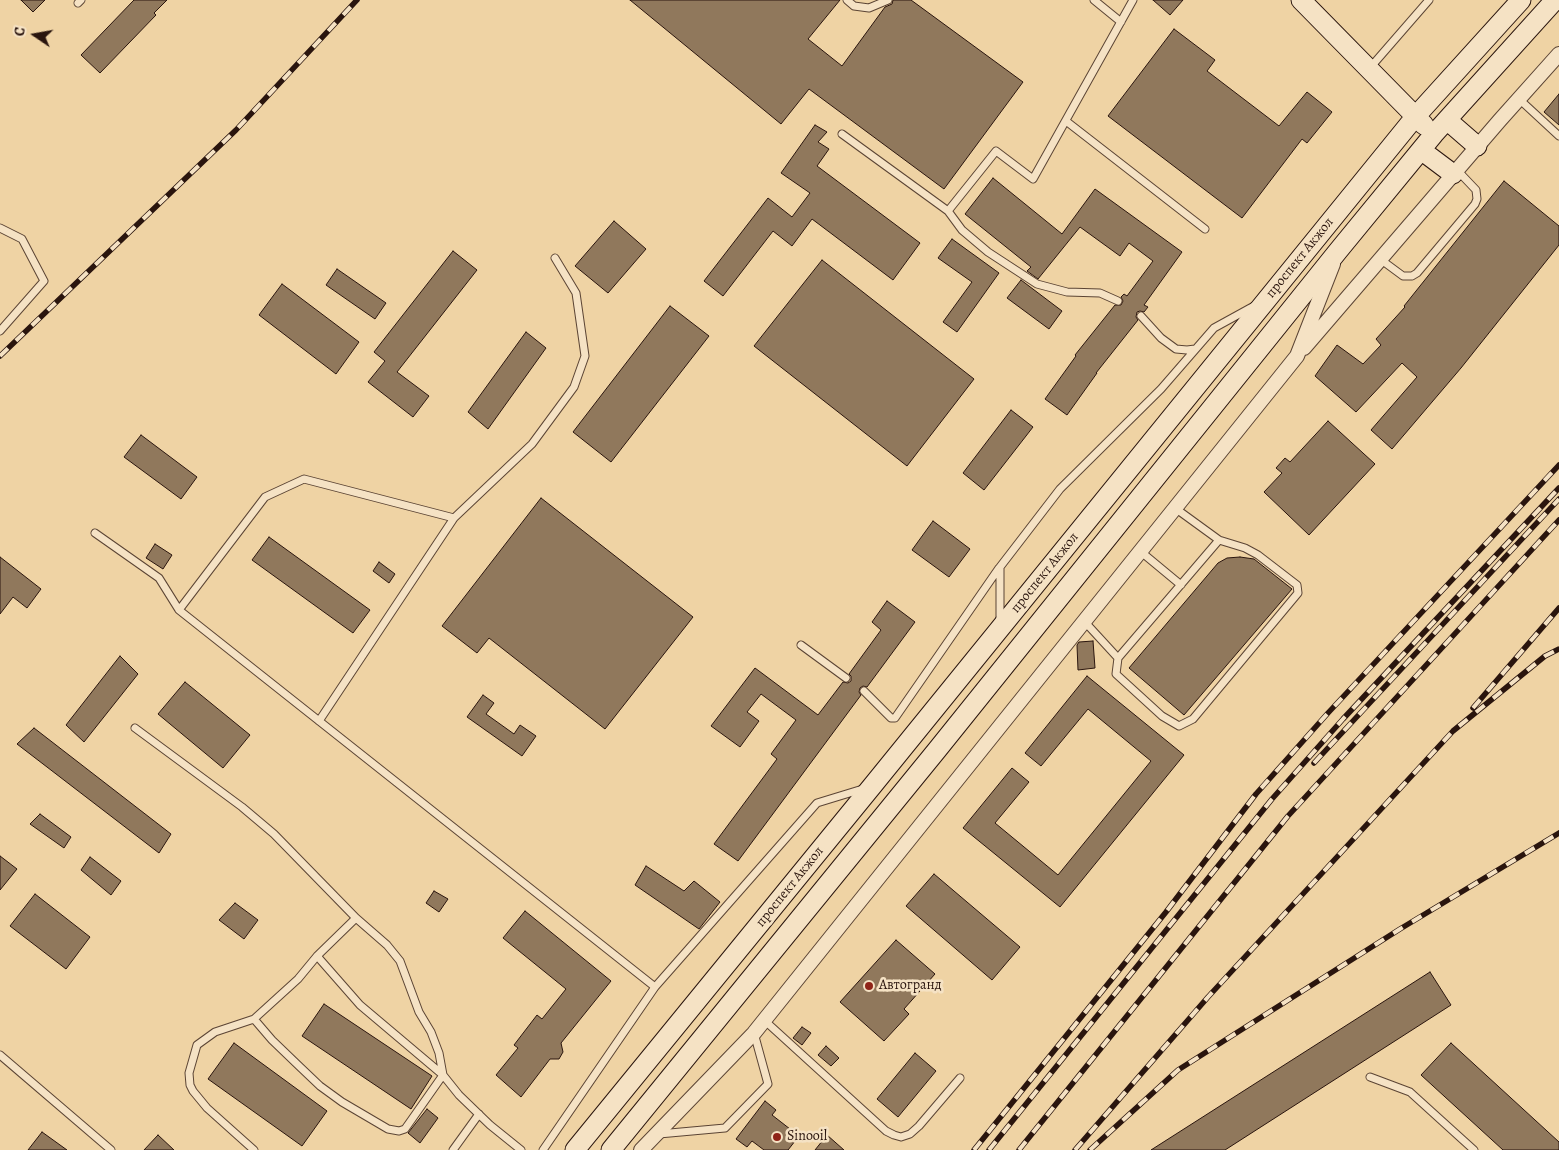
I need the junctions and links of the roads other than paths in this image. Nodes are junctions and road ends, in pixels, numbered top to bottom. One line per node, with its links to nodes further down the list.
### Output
1 (846, 0): 2 (lane)
2 (888, 0)
3 (1094, 0): 9 (lane)
4 (1133, 0): 9 (lane)
5 (1301, 0): 11 (main road)
6 (1429, 0): 11 (lane)
7 (1521, 0): 13 (main road, проспект Акжол)
8 (1555, 0): 14 (main road, проспект Акжол)
9 (1121, 22): 15 (lane)
10 (1559, 54): 12 (street)
11 (1369, 69): 13 (main road)
12 (1519, 98): 18 (lane); 19 (street)
13 (1415, 117): 17 (main road); 28 (main road, проспект Акжол)
14 (1447, 120): 17 (main road, проспект Акжол); 19 (main road)
15 (1066, 121): 22 (lane); 24 (lane)
16 (842, 134): 22 (lane)
17 (1434, 134): 20 (main road, проспект Акжол)
18 (1559, 136)
19 (1477, 146): 21 (street)
20 (1421, 150): 21 (main road); 25 (main road, проспект Акжол)
21 (1455, 172): 27 (street); 27 (lane)
22 (948, 210): 29 (lane)
23 (0, 228): 31 (lane)
24 (1205, 229)
25 (1338, 251): 33 (street); 51 (main road, проспект Акжол)
26 (554, 258): 35 (lane)
27 (1380, 259): 33 (street)
28 (1268, 299): 32 (lane); 43 (main road, проспект Акжол)
29 (1118, 301)
30 (1140, 316): 32 (lane)
31 (0, 330)
32 (1195, 349): 39 (lane)
33 (1297, 356): 34 (street)
34 (1175, 508): 37 (lane); 38 (street)
35 (454, 518): 41 (lane); 48 (lane)
36 (95, 533): 41 (lane)
37 (1219, 540): 40 (lane); 45 (lane)
38 (1140, 551): 40 (lane); 42 (street)
39 (1000, 567): 43 (lane); 47 (lane)
40 (1181, 584): 45 (lane)
41 (180, 610): 48 (lane)
42 (1084, 621): 45 (lane); 57 (street)
43 (1000, 630): 50 (main road, проспект Акжол)
44 (801, 645): 46 (lane)
45 (1118, 658)
46 (846, 678)
47 (864, 691)
48 (319, 721): 55 (lane)
49 (134, 728): 53 (lane)
50 (915, 734): 51 (main road); 52 (main road, проспект Акжол)
51 (937, 750): 71 (main road, проспект Акжол)
52 (873, 785): 55 (lane); 70 (main road, проспект Акжол)
53 (356, 918): 54 (lane); 60 (lane)
54 (317, 956): 56 (lane); 60 (lane)
55 (655, 987): 69 (lane)
56 (254, 1019): 60 (lane); 66 (lane)
57 (764, 1020): 58 (street); 62 (lane)
58 (754, 1033): 64 (street); 64 (lane)
59 (0, 1055): 65 (lane)
60 (443, 1075): 63 (lane)
61 (1370, 1077): 73 (lane)
62 (960, 1078)
63 (479, 1114): 67 (lane); 68 (lane)
64 (656, 1134): 72 (street)
65 (111, 1150)
66 (254, 1150)
67 (453, 1150)
68 (522, 1150)
69 (543, 1150)
70 (575, 1150)
71 (611, 1150)
72 (641, 1150)
73 (1474, 1150)

